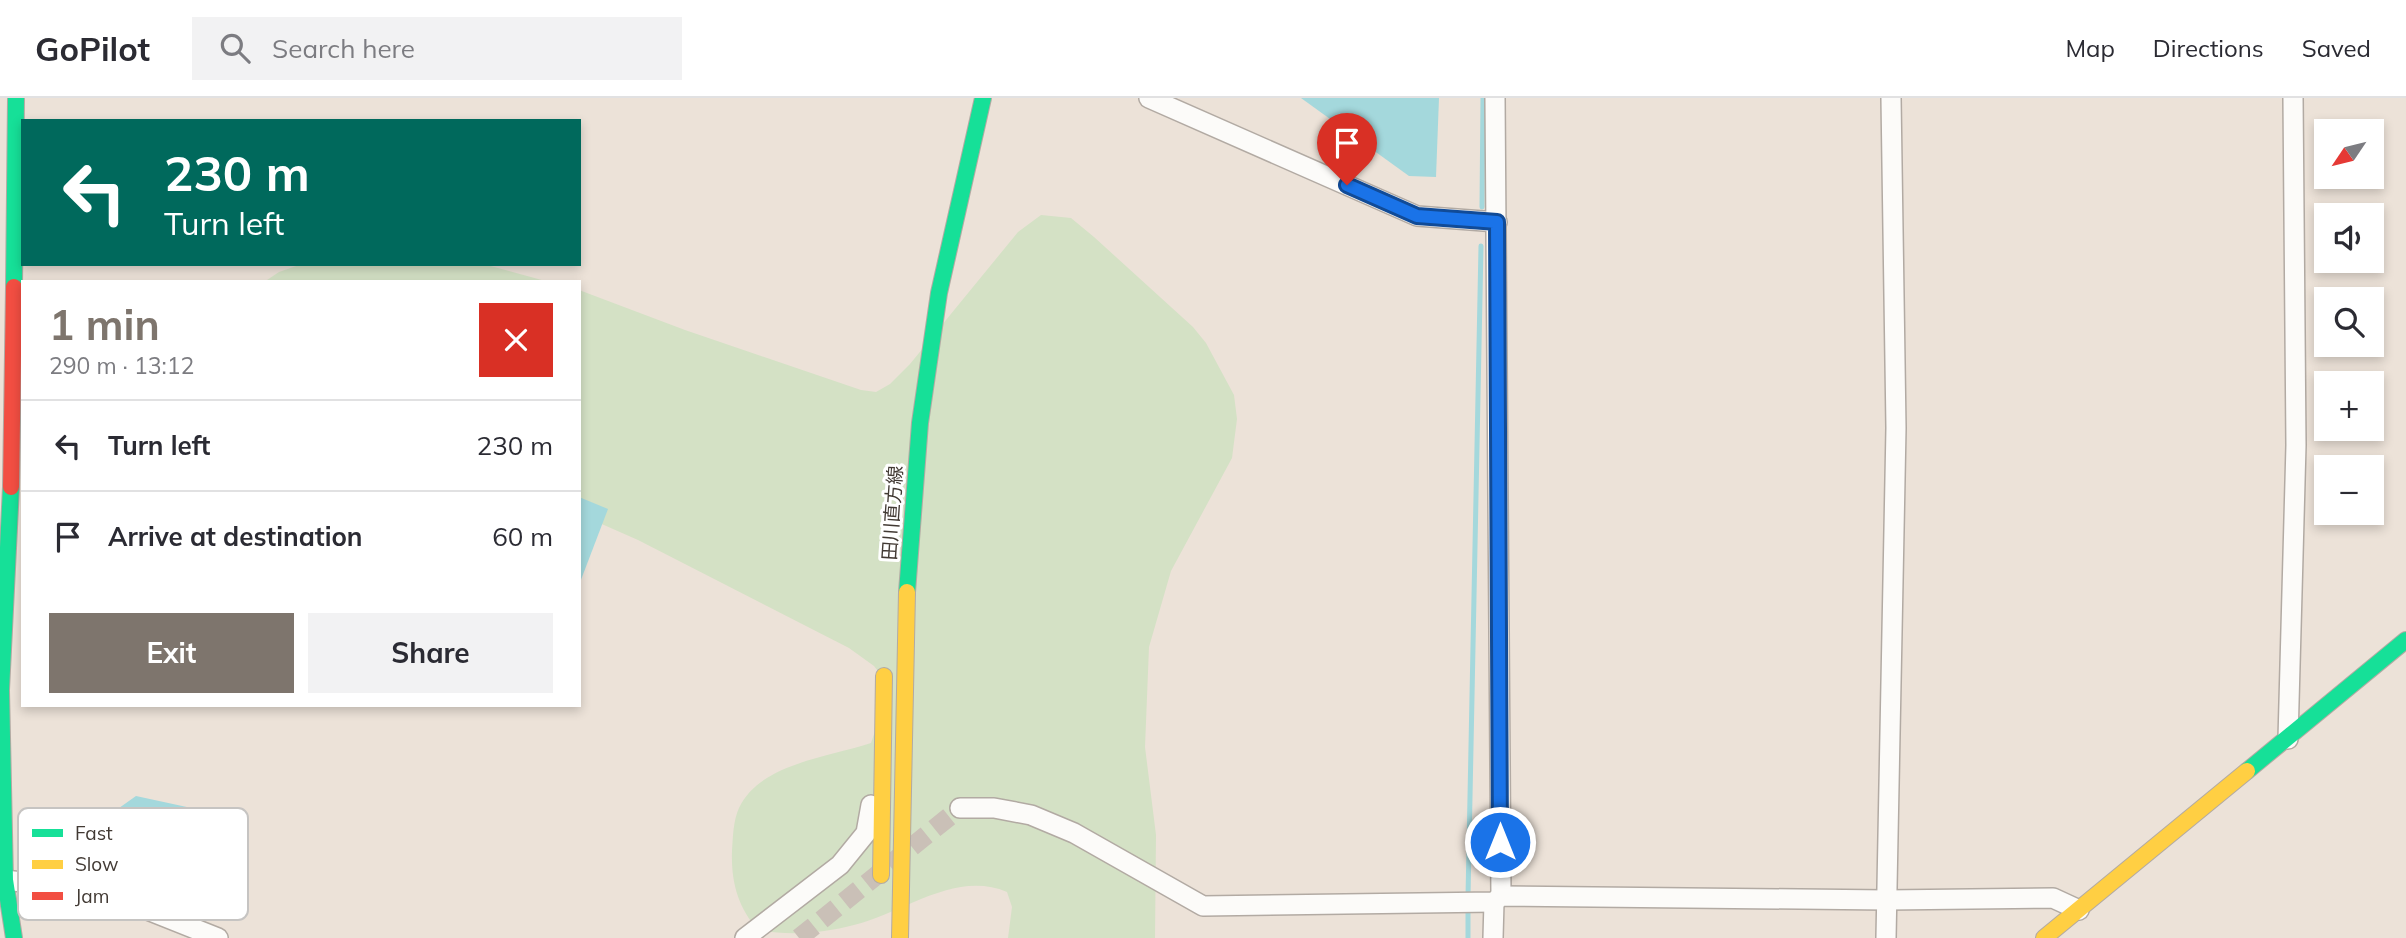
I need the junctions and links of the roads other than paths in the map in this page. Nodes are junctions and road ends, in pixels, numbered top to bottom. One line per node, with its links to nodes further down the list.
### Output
1 (16, 98): 7 (main road)
2 (983, 98): 26 (main road, 田川直方線)
3 (1149, 98): 8 (street)
4 (1495, 98): 8 (street)
5 (1891, 98): 20 (street)
6 (2293, 98): 12 (street)
7 (7, 210): 9 (main road)
8 (1497, 222): 19 (street)
9 (7, 339): 14 (main road)
10 (2406, 640): 12 (main road)
11 (884, 654): 13 (main road)
12 (2288, 739): 21 (main road)
13 (882, 749): 18 (main road); 25 (street)
14 (1, 797): 16 (main road)
15 (960, 808): 19 (street)
16 (5, 880): 17 (street); 23 (main road)
17 (18, 882)
18 (881, 886)
19 (1497, 899): 20 (street); 27 (street)
20 (1887, 900): 21 (street); 28 (street)
21 (2079, 910): 29 (main road)
22 (173, 920): 24 (street)
23 (14, 938)
24 (218, 938)
25 (745, 938)
26 (900, 938)
27 (1493, 938)
28 (1886, 938)
29 (2044, 938)

